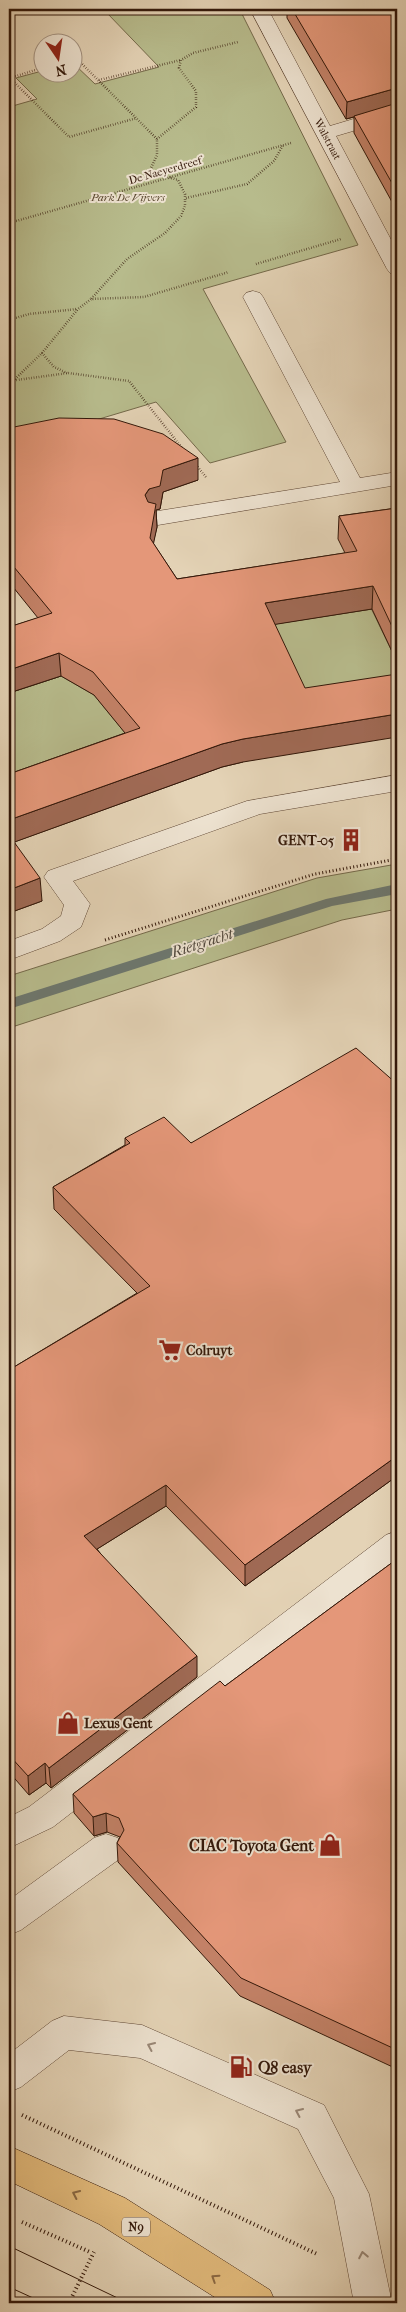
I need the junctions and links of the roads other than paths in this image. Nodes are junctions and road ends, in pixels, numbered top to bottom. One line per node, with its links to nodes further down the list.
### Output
1 (260, 9): 3 (street, Walstraat)
2 (397, 112): 3 (street)
3 (325, 134): 4 (street, Walstraat)
4 (397, 270)
5 (253, 297): 7 (street)
6 (397, 479): 7 (street)
7 (354, 487): 8 (street)
8 (158, 518)
9 (397, 783): 10 (street)
10 (9, 950)
11 (397, 1544): 12 (street)
12 (9, 1833)
13 (106, 1849): 14 (street)
14 (9, 1919)
15 (9, 2075): 17 (street, one-way to 15)
16 (9, 2163): 18 (main road, N9, one-way to 16)
17 (370, 2291)
18 (257, 2303)

